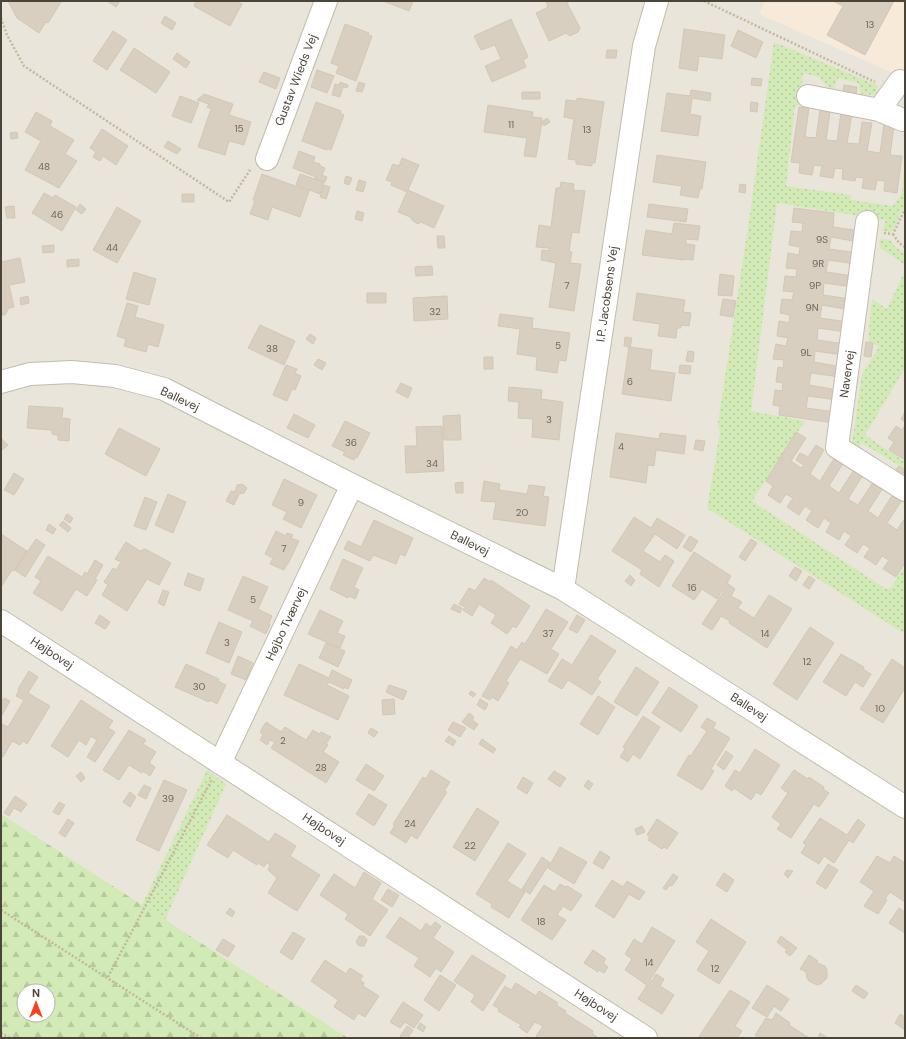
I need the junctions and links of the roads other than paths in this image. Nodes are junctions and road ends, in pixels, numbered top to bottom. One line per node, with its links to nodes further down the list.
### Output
1 (326, 1): 7 (street, Gustav Wieds Vej)
2 (657, 1): 12 (street, I.P. Jacobsens Vej)
3 (903, 79): 5 (street)
4 (808, 96): 5 (street)
5 (879, 110): 6 (street)
6 (903, 120)
7 (267, 158)
8 (867, 227): 11 (street, Navervej)
9 (1, 382): 10 (street, Ballevej)
10 (352, 485): 12 (street, Ballevej); 14 (street, Højbo Tværvej)
11 (905, 490)
12 (564, 589): 15 (street, Ballevej)
13 (1, 621): 14 (street, Højbovej)
14 (220, 763): 16 (street, Højbovej)
15 (905, 807)
16 (646, 1038)

